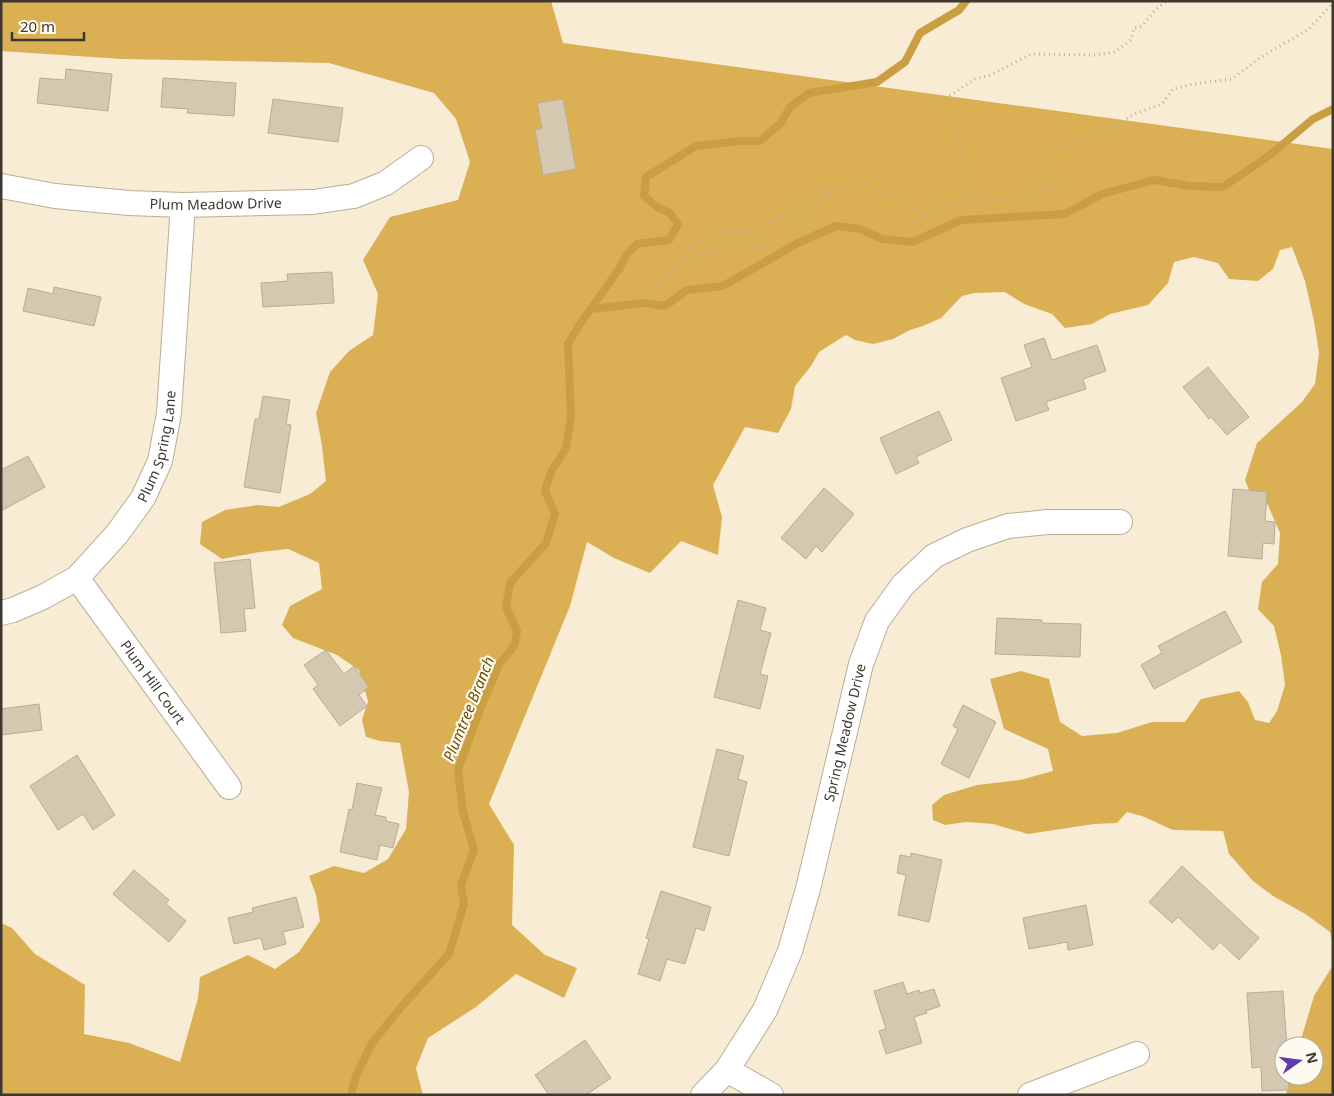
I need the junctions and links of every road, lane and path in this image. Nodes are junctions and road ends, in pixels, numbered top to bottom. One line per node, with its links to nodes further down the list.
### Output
1 (1167, 1): 6 (path)
2 (1333, 3): 6 (path)
3 (420, 158): 7 (street, Plum Meadow Drive)
4 (1, 186): 7 (street, Plum Meadow Drive)
5 (834, 190): 6 (path); 8 (path); 8 (path)
6 (976, 204)
7 (183, 205): 11 (street, Plum Spring Lane)
8 (677, 264): 9 (path)
9 (646, 299)
10 (1120, 522): 15 (street, Spring Meadow Drive)
11 (77, 578): 12 (street, Plum Spring Lane); 13 (street, Plum Hill Court)
12 (1, 613)
13 (228, 787)
14 (1136, 1054): 18 (street)
15 (727, 1070): 16 (street, Spring Meadow Drive); 17 (street)
16 (703, 1095)
17 (771, 1095)
18 (1030, 1095)

